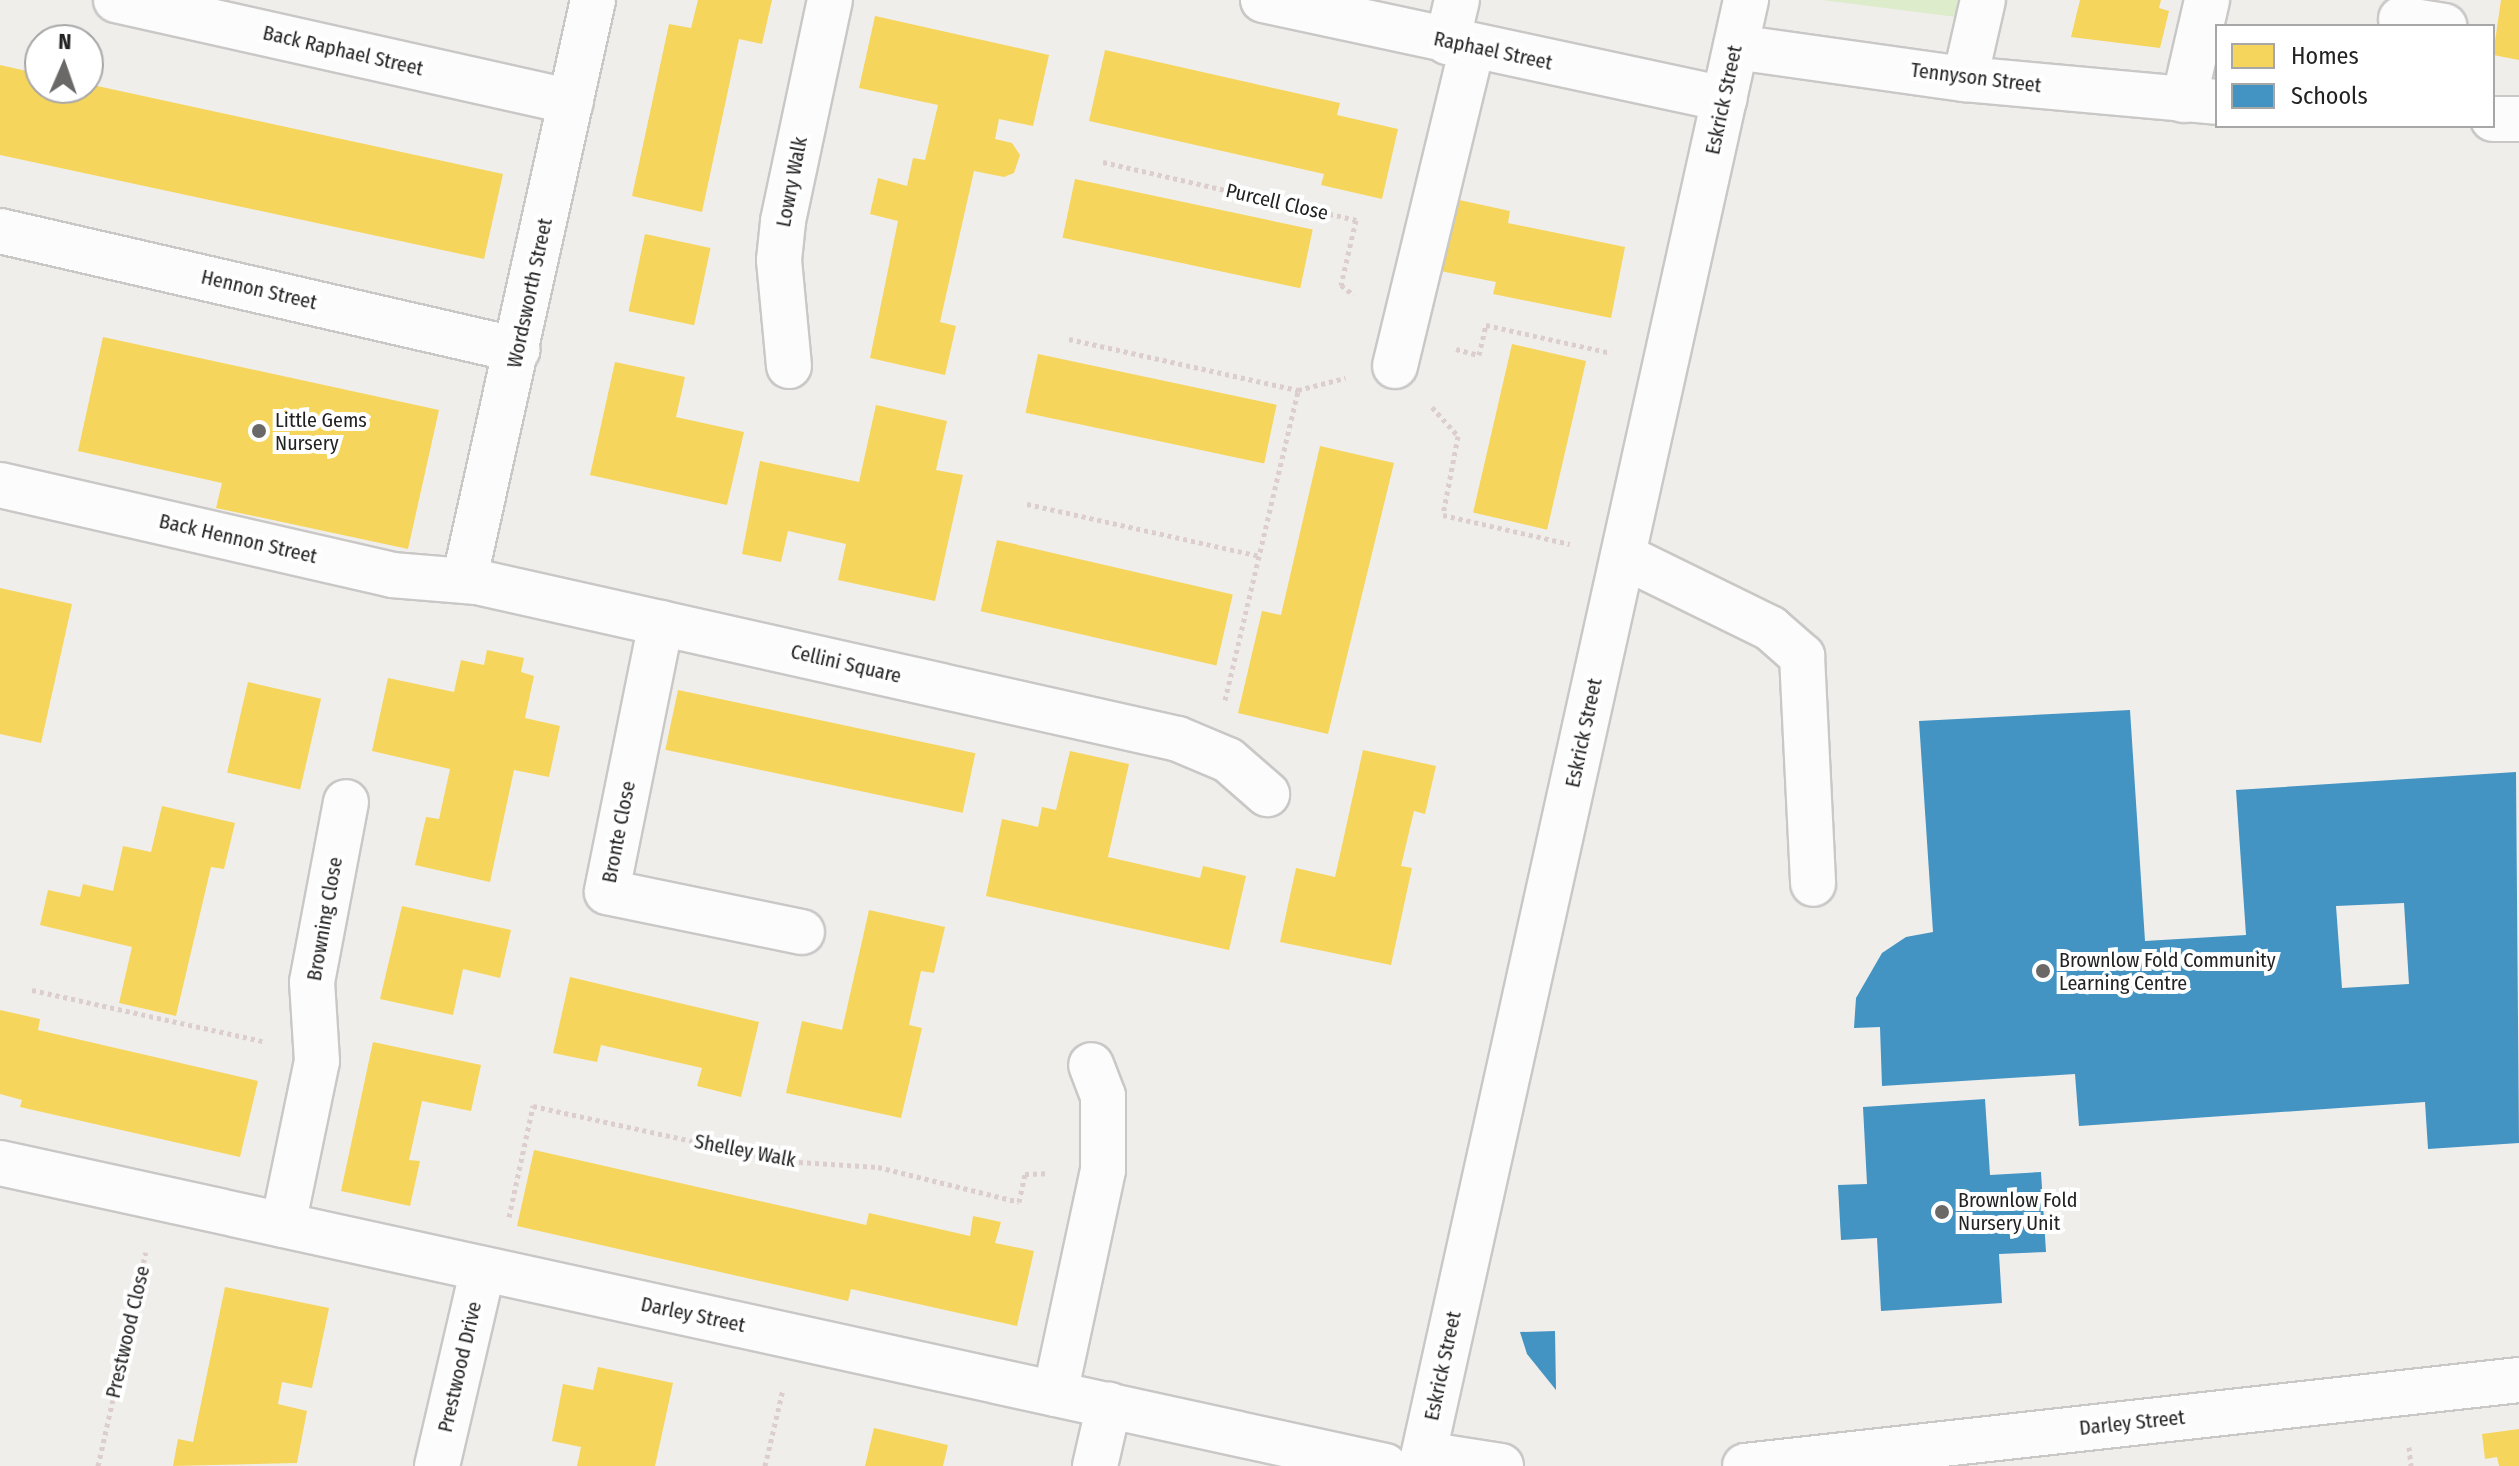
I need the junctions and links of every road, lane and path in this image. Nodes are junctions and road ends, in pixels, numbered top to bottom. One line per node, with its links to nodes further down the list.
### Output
1 (116, 0): 14 (street, Back Raphael Street)
2 (593, 0): 14 (street, Wordsworth Street)
3 (830, 0): 23 (street, Lowry Walk)
4 (1263, 0): 9 (street, Raphael Street)
5 (1457, 0): 9 (street)
6 (1746, 0): 10 (street, Eskrick Street)
7 (1983, 0): 11 (street)
8 (2207, 0): 13 (street)
9 (1460, 44): 12 (street, Raphael Street); 21 (street)
10 (1736, 47): 11 (street, Tennyson Street); 12 (street, Eskrick Street)
11 (1965, 79): 13 (street, Tennyson Street)
12 (1724, 99): 22 (street, Eskrick Street)
13 (2200, 101)
14 (571, 102): 20 (street, Wordsworth Street)
15 (2495, 119): 16 (street)
16 (2519, 119)
17 (1103, 162): 21 (path, Purcell Close)
18 (0, 231): 20 (street, Hennon Street)
19 (1069, 339): 24 (path, Purcell Close)
20 (518, 350): 29 (street, Wordsworth Street)
21 (1399, 351): 22 (path, Purcell Close); 24 (path, Purcell Close); 28 (path, Purcell Close)
22 (1665, 365): 28 (street, Eskrick Street)
23 (789, 366)
24 (1298, 390): 27 (path)
25 (0, 485): 29 (street, Back Hennon Street)
26 (1027, 504): 27 (path)
27 (1259, 556): 31 (path)
28 (1623, 556): 34 (street); 48 (street, Eskrick Street)
29 (477, 582): 30 (street, Cellini Square)
30 (661, 623): 31 (street, Cellini Square); 35 (street, Bronte Close)
31 (1213, 754): 32 (street, Cellini Square)
32 (1267, 794)
33 (346, 802): 37 (street, Browning Close)
34 (1813, 884)
35 (802, 932)
36 (32, 990): 37 (path)
37 (318, 1054): 42 (street, Browning Close)
38 (1091, 1065): 40 (street)
39 (0, 1163): 41 (street, Darley Street)
40 (1103, 1170): 43 (path, Shelley Walk); 46 (street)
41 (158, 1198): 42 (street, Darley Street); 49 (path, Prestwood Close)
42 (283, 1225): 43 (street, Darley Street)
43 (490, 1271): 44 (street, Darley Street); 50 (street, Prestwood Drive)
44 (794, 1337): 46 (street, Darley Street); 51 (path)
45 (2519, 1380): 54 (street, Darley Street)
46 (1055, 1394): 47 (street, Darley Street)
47 (1109, 1405): 48 (street, Darley Street); 52 (street)
48 (1410, 1462): 53 (street, Darley Street)
49 (98, 1466)
50 (437, 1466)
51 (765, 1466)
52 (1095, 1466)
53 (1501, 1466)
54 (1745, 1466)

